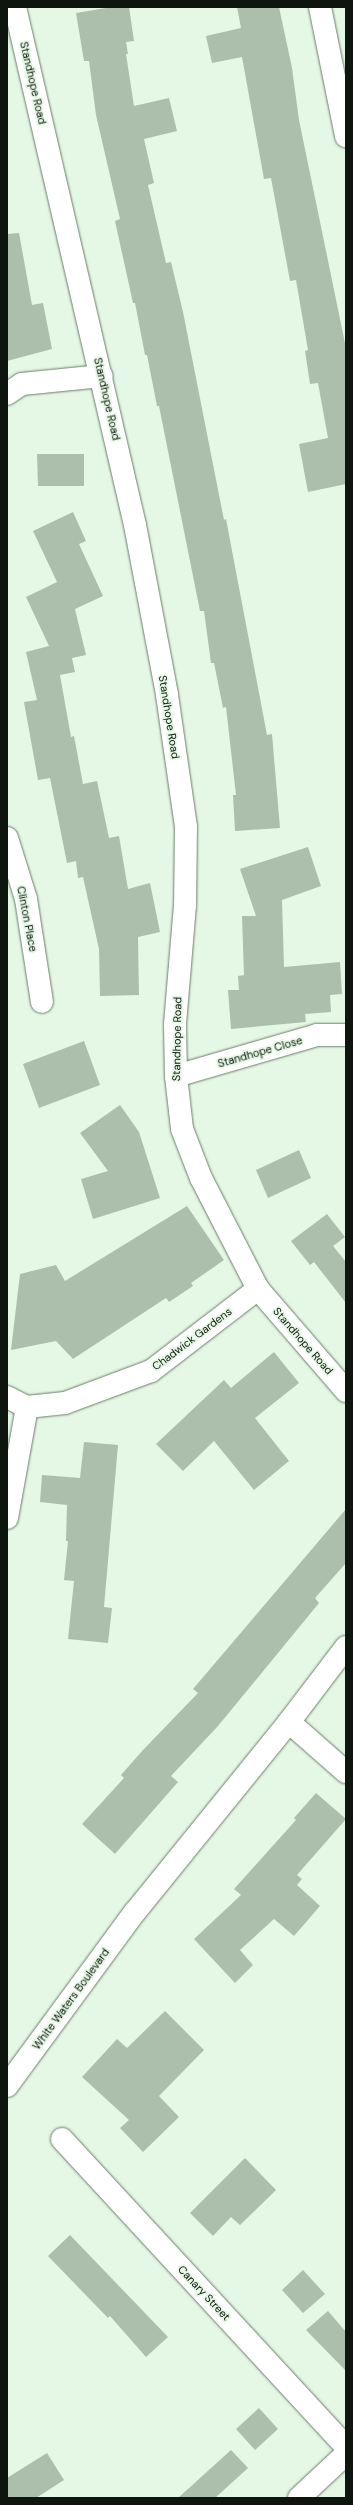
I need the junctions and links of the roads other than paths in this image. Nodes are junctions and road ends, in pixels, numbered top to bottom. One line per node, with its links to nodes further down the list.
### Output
1 (15, 7): 4 (street, Standhope Road)
2 (320, 7): 3 (street)
3 (346, 136)
4 (102, 376): 5 (street); 9 (street, Standhope Road)
5 (7, 394)
6 (7, 838): 7 (street, Clinton Place)
7 (42, 1002)
8 (346, 1035): 9 (street, Standhope Close)
9 (176, 1076): 10 (street, Standhope Road)
10 (258, 1289): 11 (street, Standhope Road); 13 (street, Chadwick Gardens)
11 (346, 1391)
12 (7, 1397): 13 (street)
13 (27, 1407): 14 (street)
14 (7, 1518)
15 (346, 1647): 16 (street, White Waters Boulevard)
16 (289, 1722): 17 (street); 18 (street, White Waters Boulevard)
17 (346, 1772)
18 (7, 2086)
19 (62, 2139): 20 (street, Canary Street)
20 (346, 2447)
21 (346, 2454): 22 (street)
22 (299, 2498)

